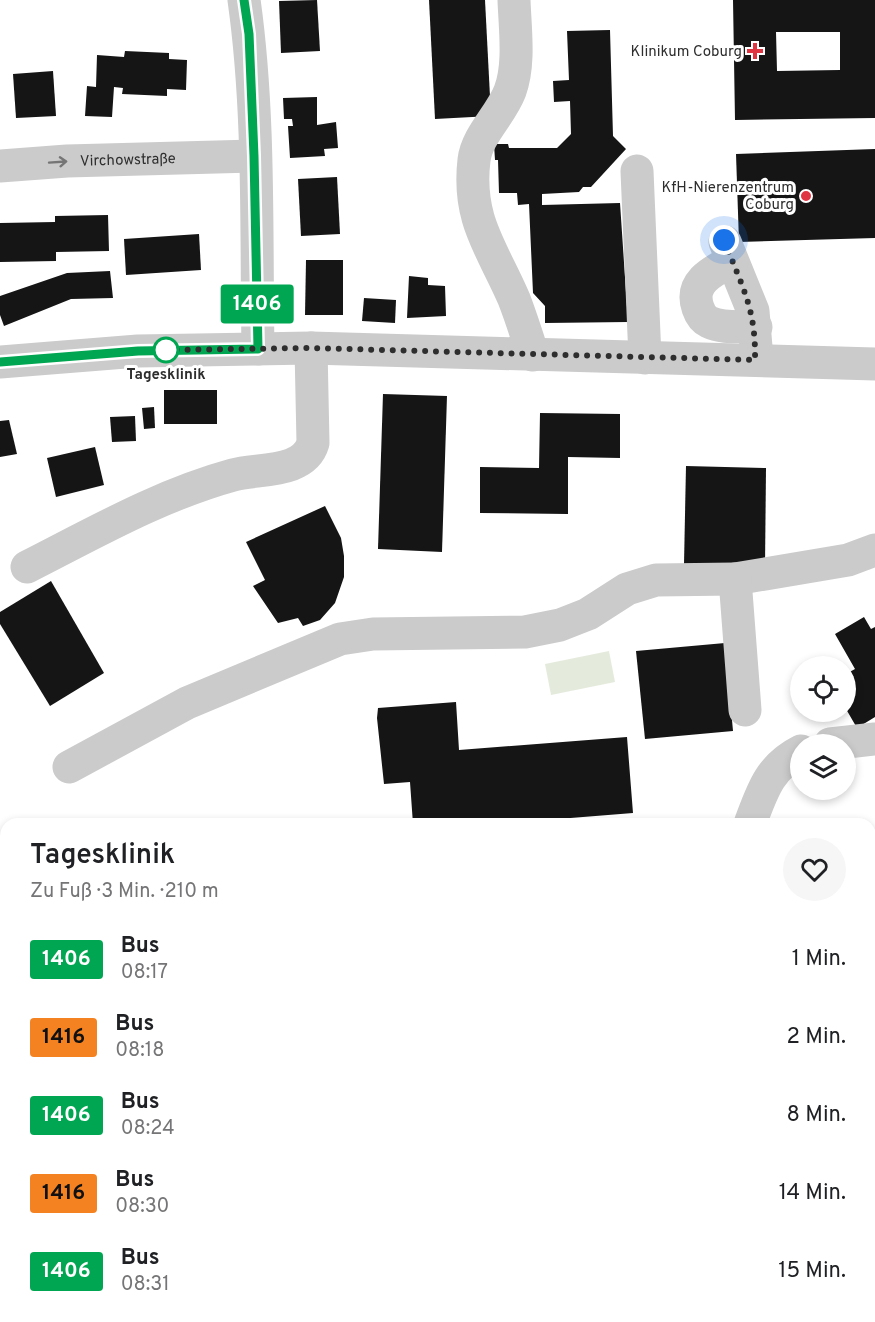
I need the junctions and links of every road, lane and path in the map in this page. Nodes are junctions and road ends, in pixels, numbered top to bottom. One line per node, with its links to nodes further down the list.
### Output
1 (244, 0): 3 (street)
2 (514, 0): 9 (street)
3 (254, 156): 4 (street, Virchowstraße, one-way to 3); 8 (street)
4 (0, 166)
5 (637, 171): 10 (street)
6 (756, 327): 6 (street); 11 (street)
7 (311, 348): 8 (street); 9 (street); 15 (street)
8 (258, 349): 12 (street)
9 (533, 355): 10 (street)
10 (645, 358): 11 (street)
11 (755, 360): 13 (street)
12 (0, 362)
13 (875, 364)
14 (875, 550): 16 (street)
15 (27, 567)
16 (735, 579): 17 (street); 21 (street)
17 (745, 710)
18 (875, 739): 19 (street)
19 (856, 741)
20 (790, 758): 22 (street)
21 (69, 767)
22 (752, 818)

